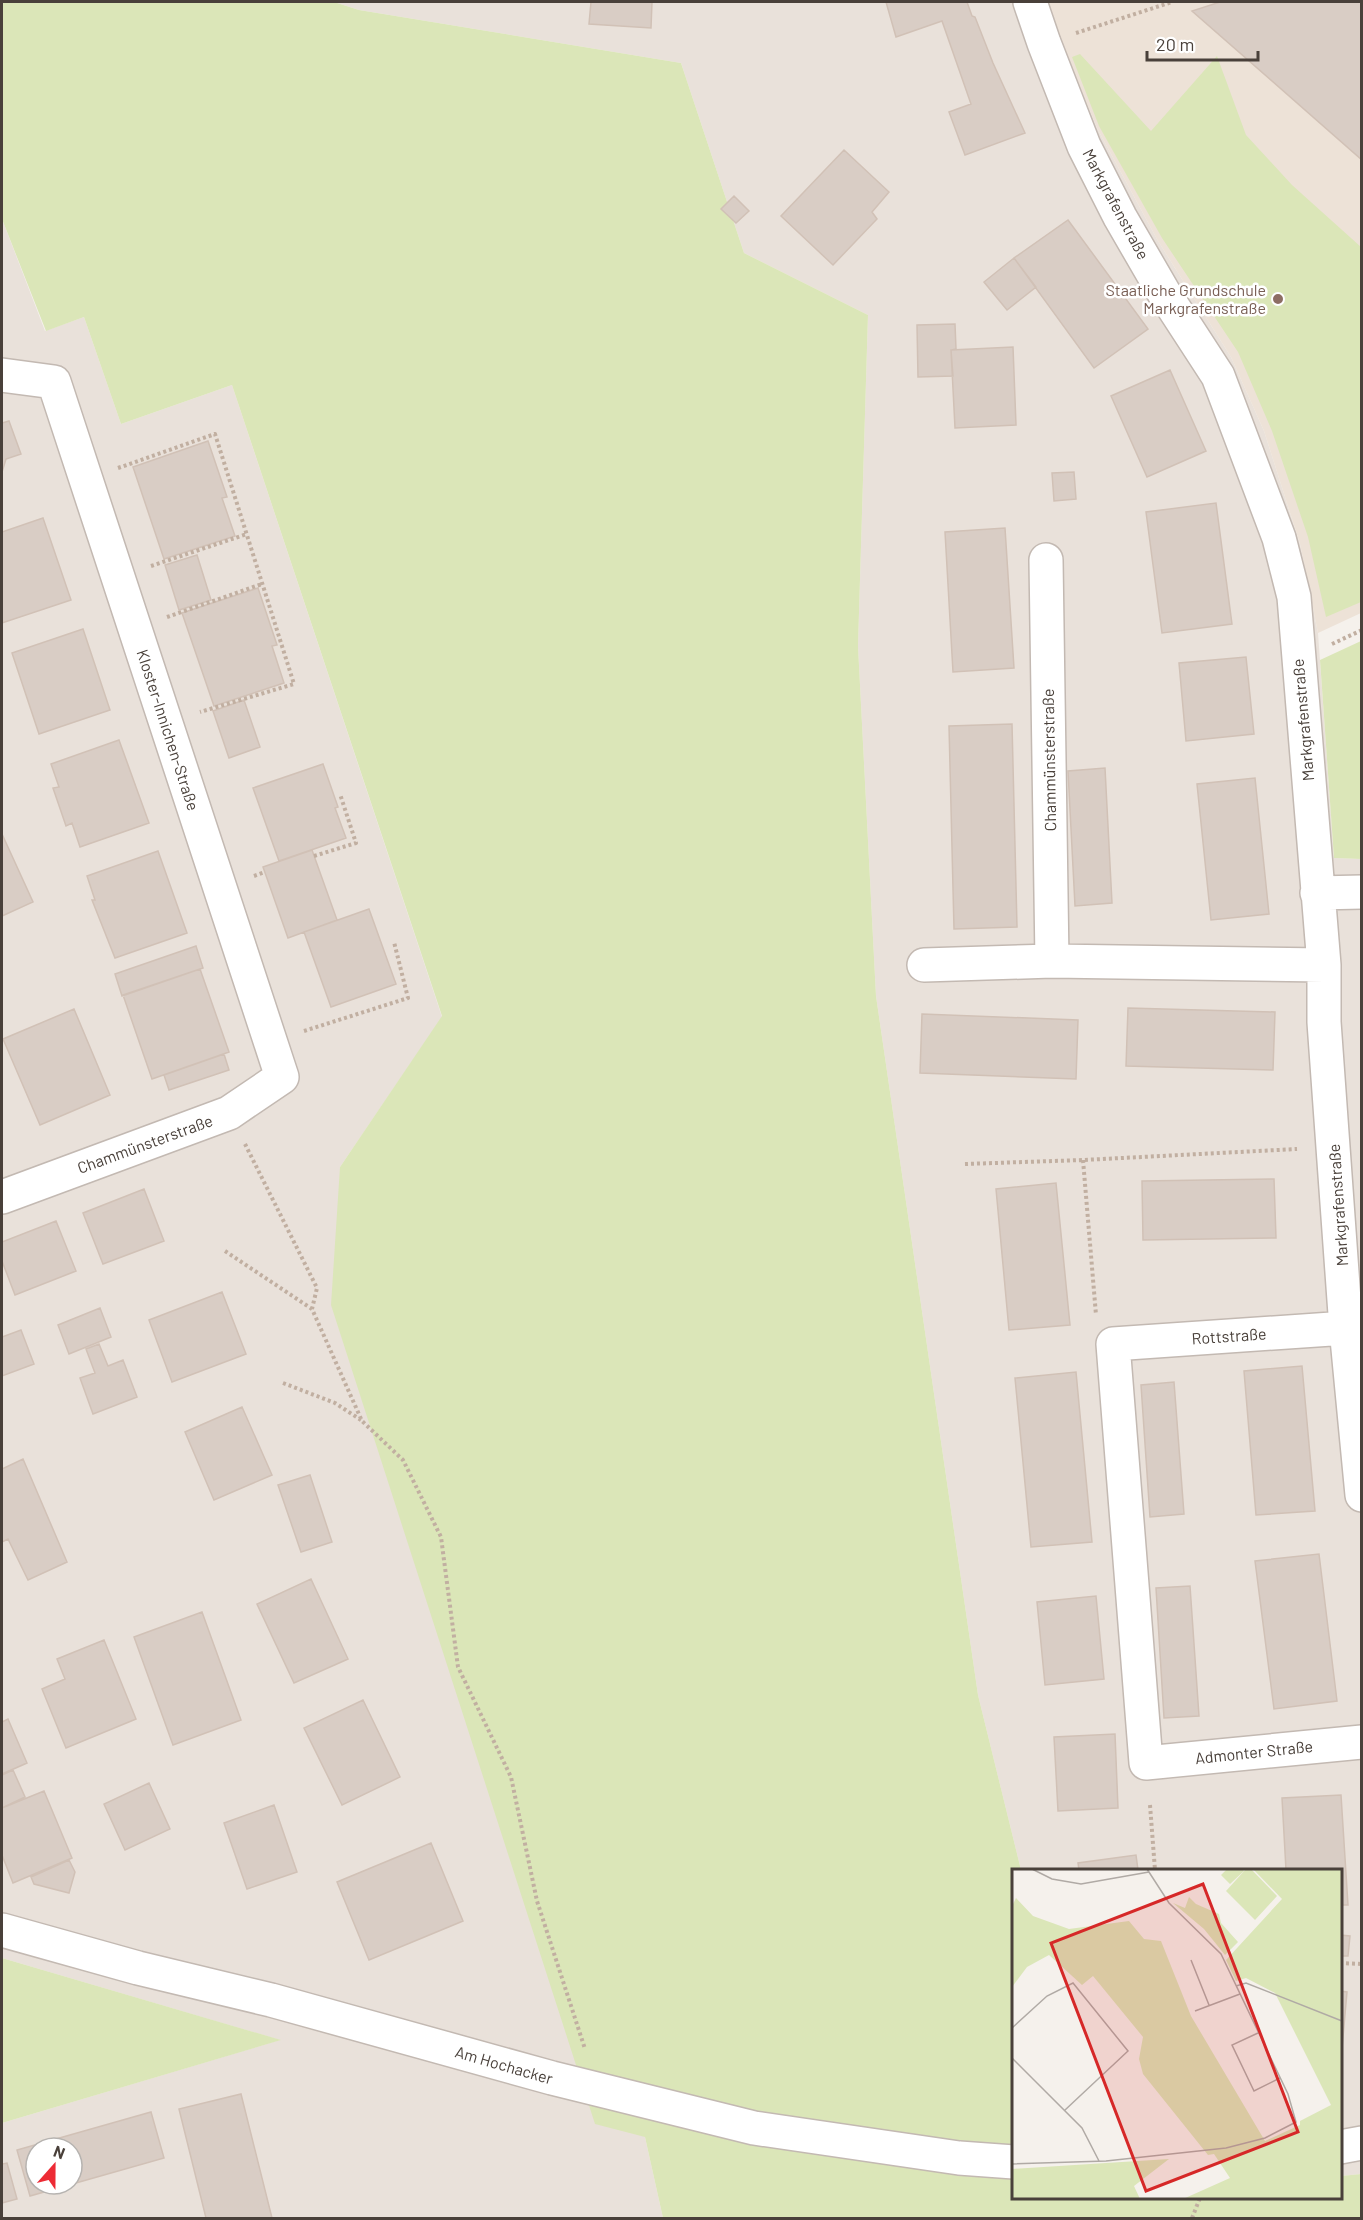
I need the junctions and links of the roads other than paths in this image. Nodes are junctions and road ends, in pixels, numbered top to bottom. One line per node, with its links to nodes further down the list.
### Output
1 (1030, 2): 5 (street, Markgrafenstraße)
2 (2, 375): 9 (street, Kloster-Innichen-Straße)
3 (1046, 560): 6 (street, Chammünsterstraße)
4 (1362, 892): 5 (street)
5 (1317, 893): 8 (street, Markgrafenstraße)
6 (1052, 961): 7 (street); 8 (street)
7 (924, 965)
8 (1324, 965): 11 (street, Markgrafenstraße)
9 (282, 1077): 10 (street, Chammünsterstraße)
10 (2, 1197)
11 (1346, 1328): 12 (street, Markgrafenstraße); 14 (street, Rottstraße)
12 (1362, 1496)
13 (1362, 1742): 14 (street, Admonter Straße)
14 (1146, 1763)
15 (2, 1930): 18 (street, Am Hochacker)
16 (1362, 2143): 17 (street)
17 (1342, 2147)
18 (1012, 2162)

